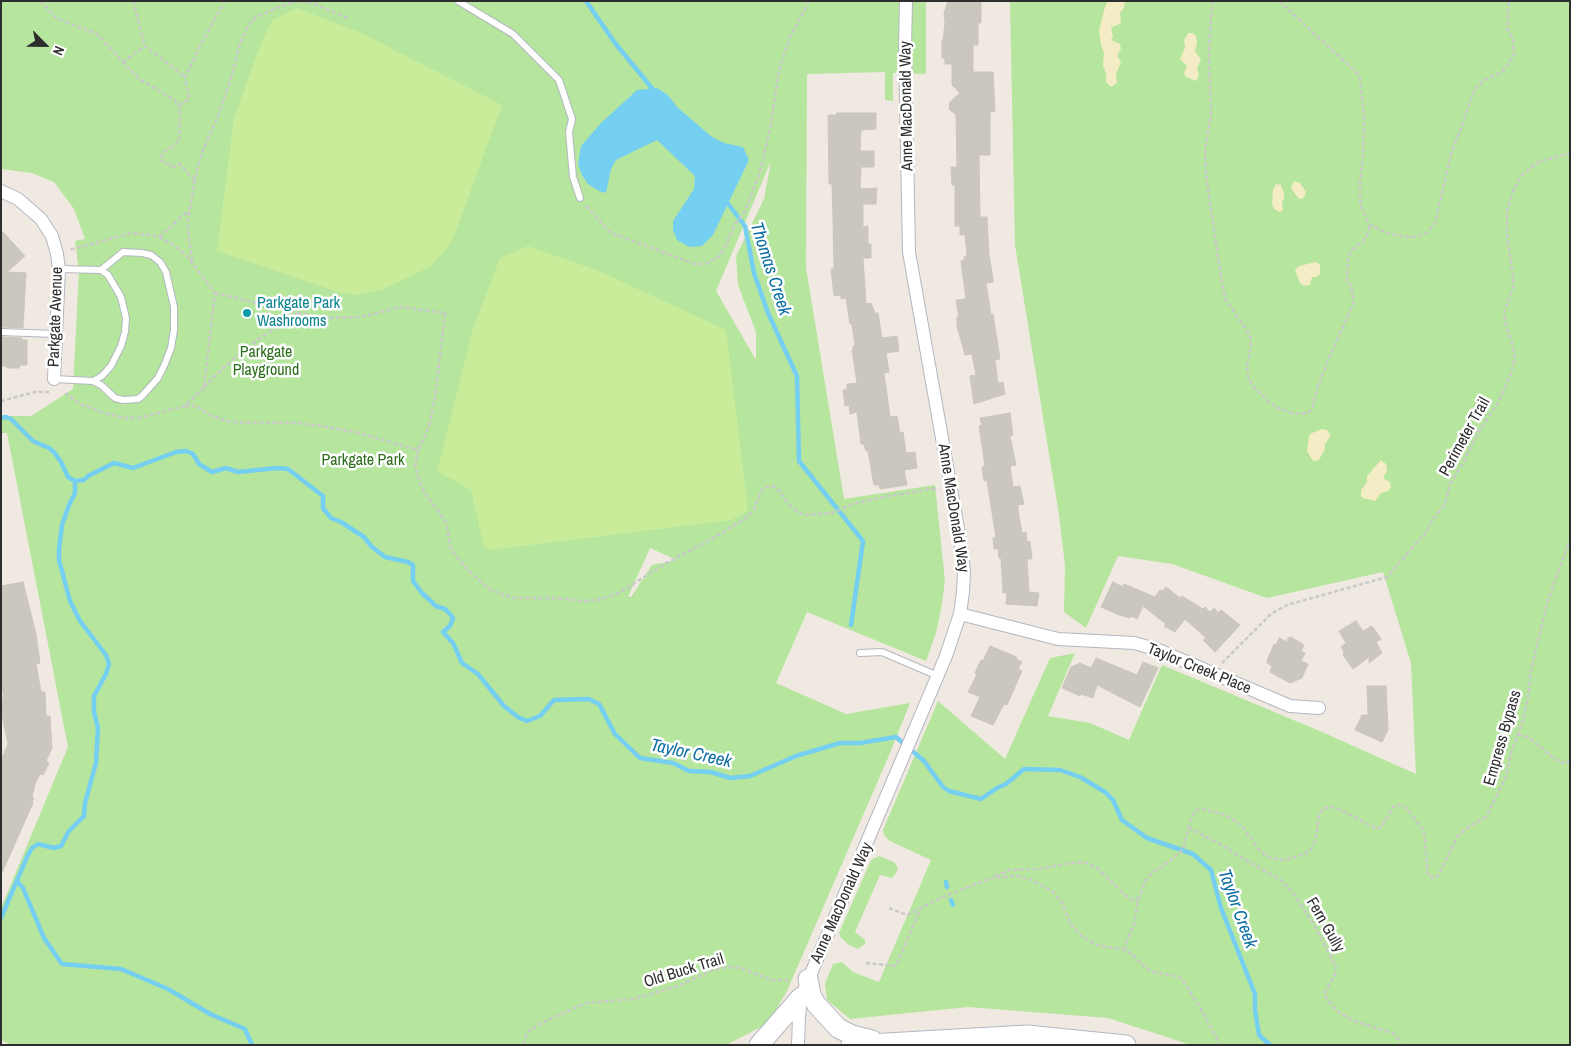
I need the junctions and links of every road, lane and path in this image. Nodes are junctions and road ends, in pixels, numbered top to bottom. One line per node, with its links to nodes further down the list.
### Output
1 (42, 1): 12 (path)
2 (133, 1): 11 (path)
3 (225, 1): 13 (path)
4 (458, 1): 18 (lane)
5 (809, 1): 18 (path)
6 (906, 1): 39 (street, Anne MacDonald Way)
7 (1213, 1): 20 (path)
8 (1279, 1): 20 (path)
9 (1509, 1): 20 (path)
10 (347, 18): 16 (path)
11 (145, 46): 12 (path); 13 (path)
12 (123, 62): 14 (path)
13 (185, 76): 14 (path)
14 (179, 105): 16 (path)
15 (1570, 153): 43 (path, Perimeter Trail)
16 (195, 181): 19 (path)
17 (1, 191): 22 (street, Parkgate Avenue)
18 (580, 198)
19 (190, 210): 21 (path); 23 (path)
20 (1370, 225)
21 (160, 237): 22 (path); 23 (path)
22 (57, 254): 24 (street, Parkgate Avenue)
23 (192, 263): 26 (path)
24 (59, 269): 25 (lane); 29 (street, Parkgate Avenue)
25 (101, 270): 31 (lane); 31 (lane)
26 (215, 293): 27 (path); 32 (path)
27 (299, 313): 32 (path); 38 (path)
28 (1, 332): 29 (lane)
29 (55, 334): 30 (street, Parkgate Avenue)
30 (60, 380): 31 (lane); 35 (path)
31 (93, 381)
32 (204, 387): 37 (path)
33 (50, 392): 36 (path)
34 (58, 392): 35 (path)
35 (65, 393): 37 (path)
36 (1, 400)
37 (185, 406): 38 (path)
38 (418, 450): 39 (path)
39 (950, 485): 41 (street, Anne MacDonald Way)
40 (1570, 539): 46 (path, Empress Bypass)
41 (960, 614): 43 (street, Taylor Creek Place); 44 (street, Anne MacDonald Way)
42 (860, 653): 44 (lane)
43 (1213, 673): 45 (street, Taylor Creek Place)
44 (938, 676): 57 (street, Anne MacDonald Way)
45 (1319, 708)
46 (1518, 734): 47 (path); 48 (path, Empress Bypass)
47 (1570, 762)
48 (1189, 828): 50 (path, Empress Bypass); 67 (path, Fern Gully)
49 (992, 878): 50 (path); 52 (path); 53 (path)
50 (1138, 900): 53 (path, Empress Bypass)
51 (889, 908): 52 (path)
52 (920, 909): 55 (path)
53 (1125, 950): 66 (path)
54 (866, 963): 55 (path)
55 (896, 966): 56 (path)
56 (894, 970)
57 (802, 978): 58 (street, Anne MacDonald Way); 60 (street); 61 (path, Old Buck Trail)
58 (802, 997): 62 (street); 63 (street, Anne MacDonald Way)
59 (1027, 1040): 60 (street); 65 (street)
60 (878, 1042): 64 (street)
61 (524, 1045)
62 (759, 1045)
63 (798, 1045)
64 (851, 1045)
65 (1126, 1045)
66 (1220, 1045)
67 (1400, 1045)

